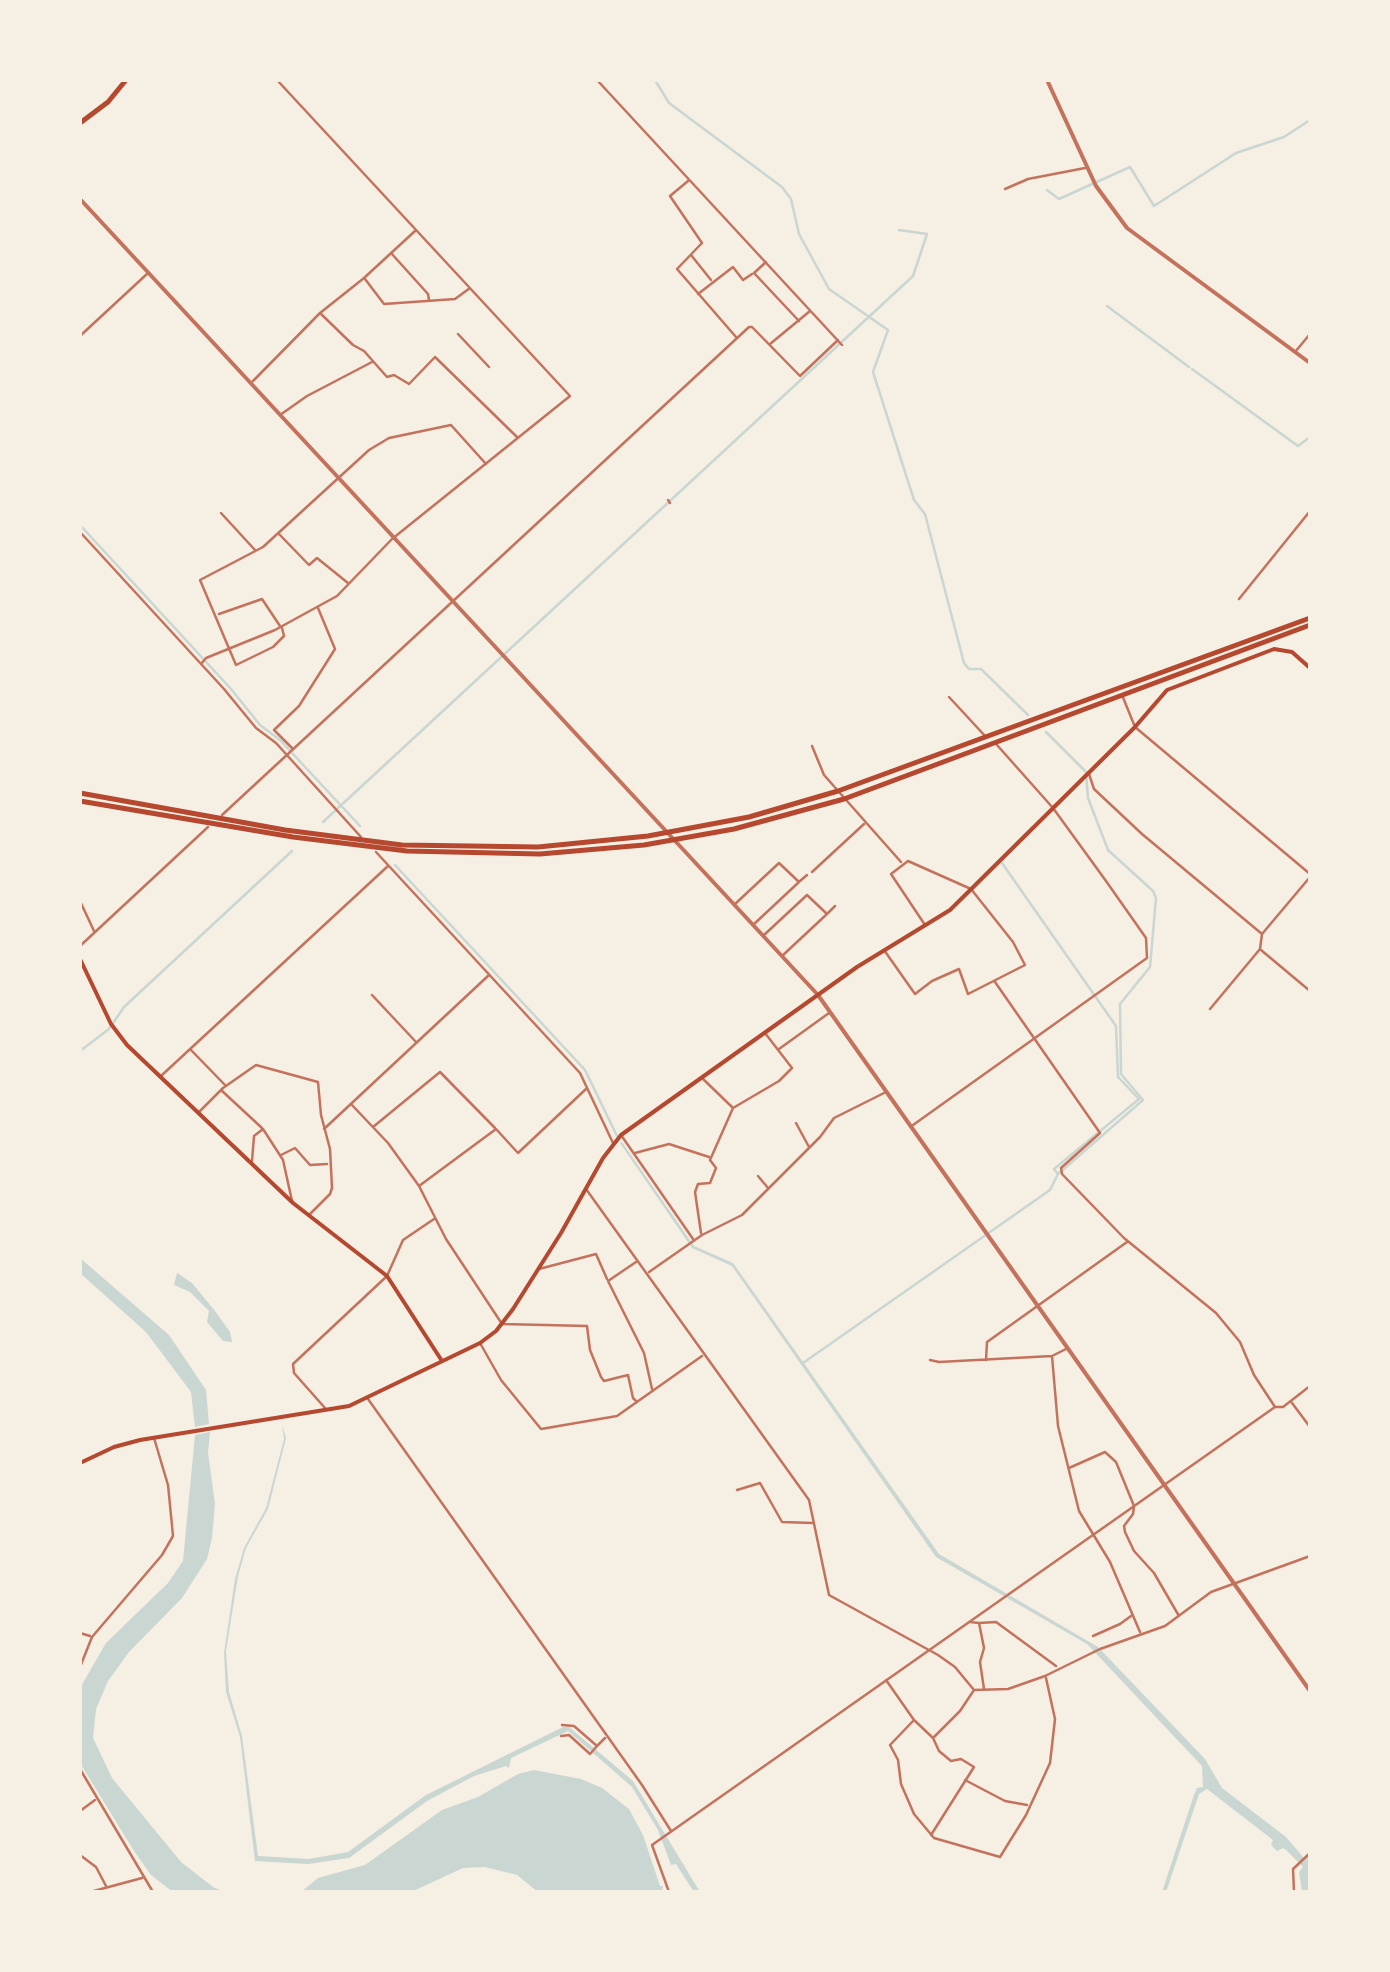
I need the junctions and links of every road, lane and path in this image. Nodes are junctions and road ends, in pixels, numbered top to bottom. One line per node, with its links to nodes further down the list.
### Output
1 (126, 80): 5 (main road)
2 (277, 80): 10 (street)
3 (597, 80): 7 (street)
4 (1047, 80): 6 (street)
5 (80, 123)
6 (1087, 168): 8 (street); 29 (street)
7 (689, 180): 12 (street); 13 (street)
8 (1005, 189)
9 (80, 198): 14 (street)
10 (416, 230): 11 (street); 18 (street)
11 (391, 253): 16 (street); 20 (street)
12 (690, 254): 17 (street); 19 (street)
13 (766, 262): 15 (street); 21 (street)
14 (148, 273): 26 (street); 33 (street)
15 (754, 273): 17 (street); 23 (street)
16 (364, 278): 20 (street); 22 (street)
17 (712, 281): 19 (street)
18 (470, 288): 20 (street); 35 (street)
19 (698, 294): 27 (street)
20 (429, 301)
21 (810, 311): 23 (street); 28 (street)
22 (320, 313): 30 (street); 33 (street)
23 (798, 321): 28 (street)
24 (458, 334): 32 (street)
25 (1310, 334): 29 (street)
26 (80, 336)
27 (738, 338): 28 (street); 46 (street)
28 (769, 345)
29 (1295, 352): 31 (street)
30 (373, 361): 34 (street); 35 (street)
31 (1310, 363)
32 (489, 367)
33 (250, 384): 34 (street)
34 (279, 416): 37 (street)
35 (518, 438): 36 (street)
36 (486, 464): 37 (street); 42 (street)
37 (338, 479): 41 (street); 42 (street)
38 (1310, 511): 45 (street)
39 (221, 512): 43 (street)
40 (80, 532): 52 (street)
41 (279, 534): 43 (street); 44 (street)
42 (392, 538): 44 (street); 46 (street)
43 (255, 551): 48 (street)
44 (350, 584): 47 (street)
45 (1239, 598)
46 (452, 601): 61 (street); 71 (street)
47 (318, 608): 50 (street); 61 (street)
48 (216, 615): 50 (street); 51 (street)
49 (1310, 622): 54 (main road); 55 (main road)
50 (281, 627): 51 (street); 51 (street)
51 (229, 648): 52 (street)
52 (203, 661): 61 (street)
53 (1310, 668): 57 (main road)
54 (1120, 688): 55 (street); 58 (main road)
55 (1123, 696): 57 (street); 59 (main road)
56 (949, 697): 58 (street)
57 (1135, 727): 62 (main road); 77 (street)
58 (987, 738): 59 (street); 63 (main road)
59 (994, 744): 65 (main road); 67 (street)
60 (812, 746): 63 (street)
61 (290, 752): 68 (street); 72 (street)
62 (1087, 775): 67 (main road); 89 (street)
63 (838, 791): 65 (street); 71 (main road)
64 (80, 793): 71 (main road)
65 (844, 799): 69 (street); 73 (main road)
66 (80, 802): 73 (main road)
67 (1053, 808): 79 (main road); 104 (street)
68 (222, 815)
69 (865, 823): 75 (street); 78 (street)
70 (208, 827): 88 (street)
71 (668, 832): 73 (street)
72 (361, 837)
73 (676, 840): 81 (street)
74 (376, 852): 76 (street)
75 (902, 864): 79 (street); 87 (street)
76 (388, 865): 96 (street); 106 (street)
77 (1310, 876): 84 (street)
78 (799, 882): 81 (street); 86 (street)
79 (971, 889): 87 (main road); 97 (street)
80 (80, 901): 88 (street)
81 (734, 905): 86 (street)
82 (835, 906): 83 (street)
83 (827, 914): 90 (street); 94 (street)
84 (1277, 916): 85 (street); 89 (street)
85 (1283, 922)
86 (753, 925): 90 (street)
87 (926, 926): 93 (main road)
88 (95, 933): 91 (street)
89 (1262, 934): 92 (street)
90 (763, 936): 94 (street)
91 (80, 946)
92 (1260, 949): 98 (street); 101 (street)
93 (884, 950): 97 (street); 100 (main road)
94 (782, 956): 100 (street)
95 (80, 959): 108 (main road)
96 (490, 974): 105 (street); 111 (street)
97 (995, 982): 104 (street)
98 (1310, 991)
99 (372, 995): 105 (street)
100 (818, 995): 102 (street); 103 (main road)
101 (1210, 1009)
102 (831, 1012): 107 (street); 113 (street)
103 (765, 1032): 107 (street); 109 (main road)
104 (1035, 1038): 118 (street); 139 (street)
105 (417, 1043): 114 (street)
106 (190, 1049): 108 (street); 110 (street)
107 (778, 1050): 115 (street)
108 (160, 1076): 116 (main road)
109 (700, 1077): 115 (street); 123 (main road)
110 (226, 1086): 112 (street); 121 (street)
111 (588, 1088): 122 (street); 124 (street)
112 (221, 1090): 116 (street); 120 (street)
113 (888, 1092): 118 (street); 125 (street)
114 (351, 1104): 119 (street); 121 (street)
115 (733, 1108): 128 (street)
116 (198, 1113): 129 (main road)
117 (796, 1124): 125 (street)
118 (912, 1126): 146 (street)
119 (373, 1127): 122 (street); 132 (street)
120 (263, 1129): 127 (street); 129 (street)
121 (324, 1129): 130 (street)
122 (496, 1130): 132 (street)
123 (621, 1135): 124 (main road); 126 (street)
124 (614, 1144): 133 (main road)
125 (809, 1149): 134 (street)
126 (634, 1153): 128 (street); 140 (street)
127 (281, 1155): 130 (street); 135 (street)
128 (711, 1158): 138 (street)
129 (251, 1162): 135 (main road)
130 (328, 1164): 136 (street)
131 (758, 1176): 134 (street)
132 (419, 1186): 137 (street)
133 (585, 1188): 141 (street); 142 (main road)
134 (770, 1189): 138 (street)
135 (293, 1203): 136 (main road)
136 (308, 1215): 144 (main road)
137 (435, 1218): 144 (street); 147 (street)
138 (702, 1234): 140 (street)
139 (1128, 1241): 146 (street); 160 (street)
140 (692, 1242): 143 (street)
141 (637, 1261): 143 (street); 145 (street)
142 (537, 1270): 145 (street); 147 (main road)
143 (646, 1274): 150 (street)
144 (387, 1276): 152 (main road); 161 (street)
145 (608, 1281): 156 (street)
146 (1038, 1304): 149 (street); 154 (street)
147 (502, 1324): 148 (main road); 158 (street)
148 (480, 1343): 152 (main road); 158 (street)
149 (1068, 1348): 151 (street); 166 (street)
150 (704, 1355): 156 (street); 169 (street)
151 (1052, 1356): 154 (street); 165 (street)
152 (442, 1360): 157 (main road)
153 (930, 1360): 154 (street)
154 (986, 1360)
155 (1310, 1386): 159 (street)
156 (653, 1391): 158 (street)
157 (368, 1398): 161 (main road); 192 (street)
158 (637, 1402)
159 (1291, 1402): 160 (street); 162 (street)
160 (1275, 1407): 166 (street)
161 (326, 1411): 163 (main road)
162 (1310, 1427)
163 (155, 1438): 164 (main road); 180 (street)
164 (80, 1462)
165 (1069, 1468): 168 (street); 170 (street)
166 (1165, 1485): 168 (street); 172 (street)
167 (737, 1490): 169 (street)
168 (1134, 1506): 170 (street); 174 (street)
169 (814, 1523): 181 (street)
170 (1093, 1535): 173 (street); 175 (street)
171 (1310, 1556): 172 (street)
172 (1234, 1583): 174 (street); 188 (street)
173 (1132, 1614): 178 (street); 179 (street)
174 (1179, 1617): 178 (street)
175 (970, 1622): 176 (street); 181 (street)
176 (979, 1623): 183 (street); 187 (street)
177 (80, 1633): 180 (street)
178 (1140, 1633): 183 (street)
179 (1093, 1636)
180 (92, 1637): 182 (street)
181 (929, 1650): 185 (street); 186 (street)
182 (80, 1668)
183 (1058, 1668): 184 (street)
184 (1045, 1676): 187 (street); 198 (street)
185 (886, 1680): 189 (street); 200 (street)
186 (974, 1690): 187 (street); 193 (street)
187 (984, 1691)
188 (1310, 1691)
189 (914, 1720): 193 (street); 201 (street)
190 (562, 1725): 194 (street)
191 (561, 1736): 194 (street)
192 (606, 1738): 194 (street); 200 (street)
193 (933, 1738): 196 (street)
194 (595, 1749)
195 (80, 1769): 197 (street)
196 (965, 1780): 198 (street); 201 (street)
197 (96, 1798): 199 (street); 204 (street)
198 (1028, 1806): 201 (street)
199 (80, 1812)
200 (672, 1832): 208 (street)
201 (931, 1836)
202 (1309, 1854): 209 (street)
203 (80, 1855): 205 (street)
204 (143, 1877): 205 (street); 207 (street)
205 (106, 1886): 206 (street)
206 (90, 1892)
207 (153, 1892)
208 (669, 1892)
209 (1294, 1892)

